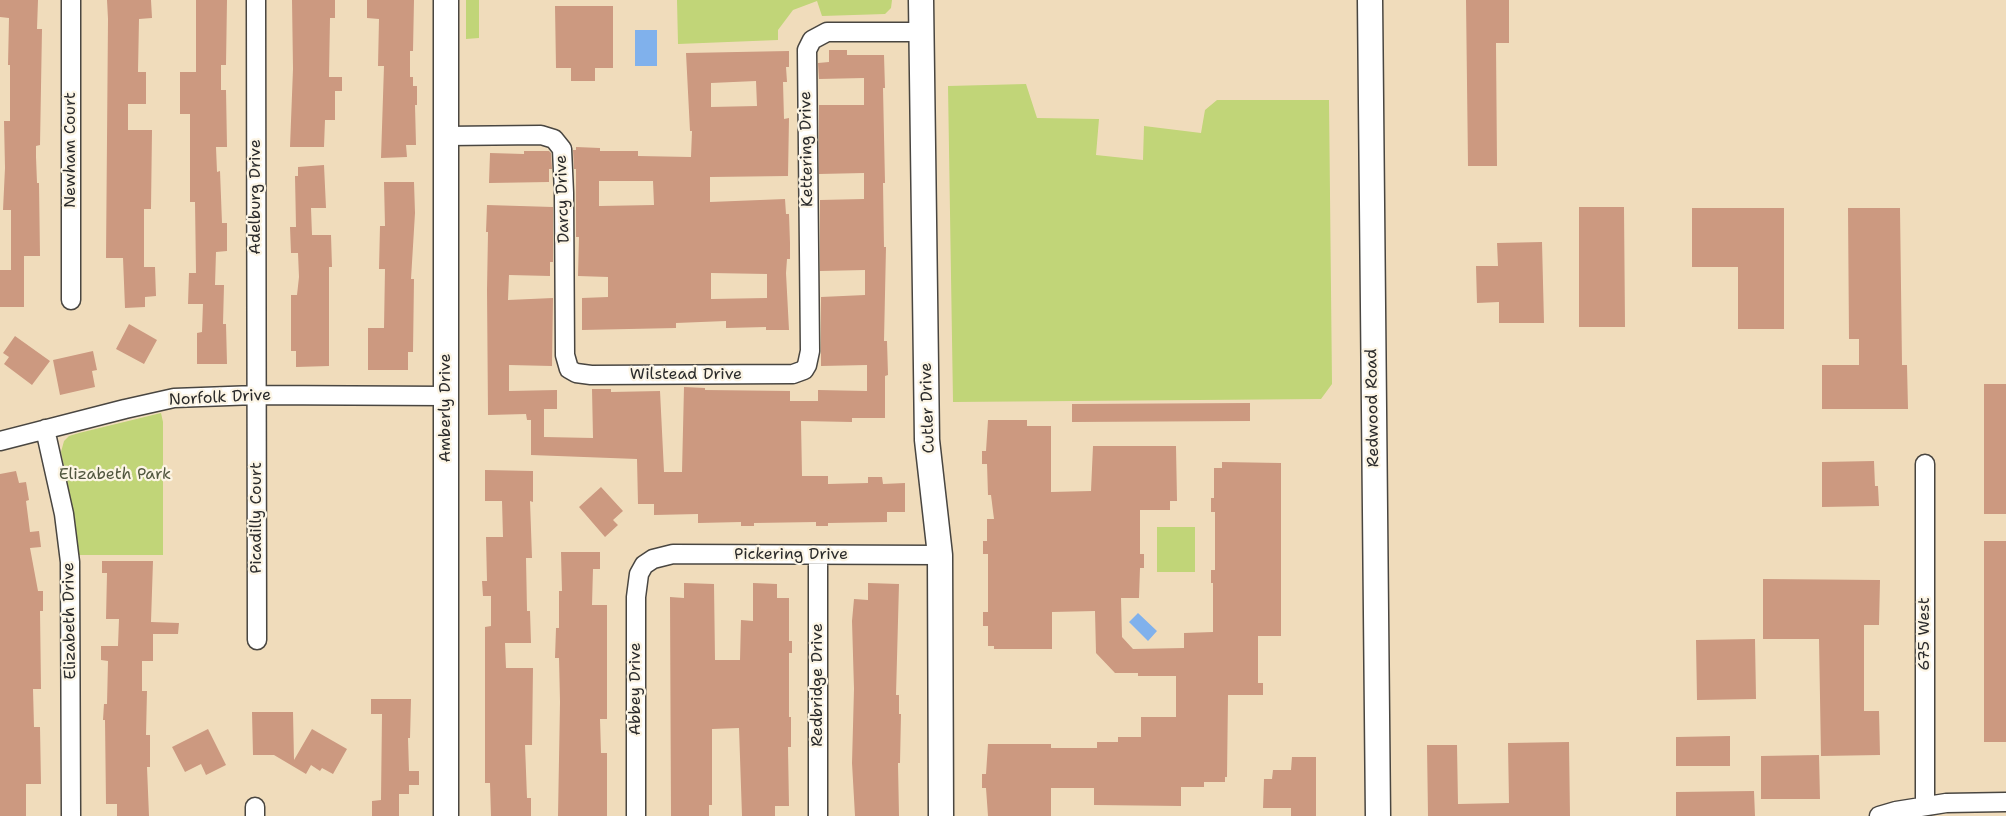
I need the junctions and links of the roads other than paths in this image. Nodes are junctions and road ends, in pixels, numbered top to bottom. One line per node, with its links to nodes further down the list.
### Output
1 (71, 0): 8 (street, Newham Court)
2 (256, 0): 11 (street, Adelburg Drive)
3 (446, 0): 7 (street, Amberly Drive)
4 (921, 0): 6 (street, Cutler Drive)
5 (1370, 0): 27 (street, Redwood Road)
6 (922, 32): 10 (street, Kettering Drive); 17 (street, Cutler Drive)
7 (446, 136): 9 (street, Darcy Drive); 12 (street, Amberly Drive)
8 (71, 300)
9 (569, 369): 10 (street, Wilstead Drive)
10 (804, 370)
11 (256, 395): 12 (street, Norfolk Drive); 13 (street, Norfolk Drive); 19 (street, Picadilly Court)
12 (446, 396): 23 (street, Amberly Drive)
13 (45, 429): 14 (street, Norfolk Drive); 22 (street, Elizabeth Drive)
14 (0, 441)
15 (1924, 464): 21 (street, 675 West)
16 (818, 555): 17 (street, Pickering Drive); 18 (street, Pickering Drive); 25 (street, Redbridge Drive)
17 (940, 555): 26 (street, Cutler Drive)
18 (644, 565): 24 (street, Abbey Drive)
19 (257, 640)
20 (2006, 802): 21 (street)
21 (1925, 805): 28 (street)
22 (71, 816)
23 (446, 816)
24 (636, 816)
25 (818, 816)
26 (941, 816)
27 (1378, 816)
28 (1879, 816)

